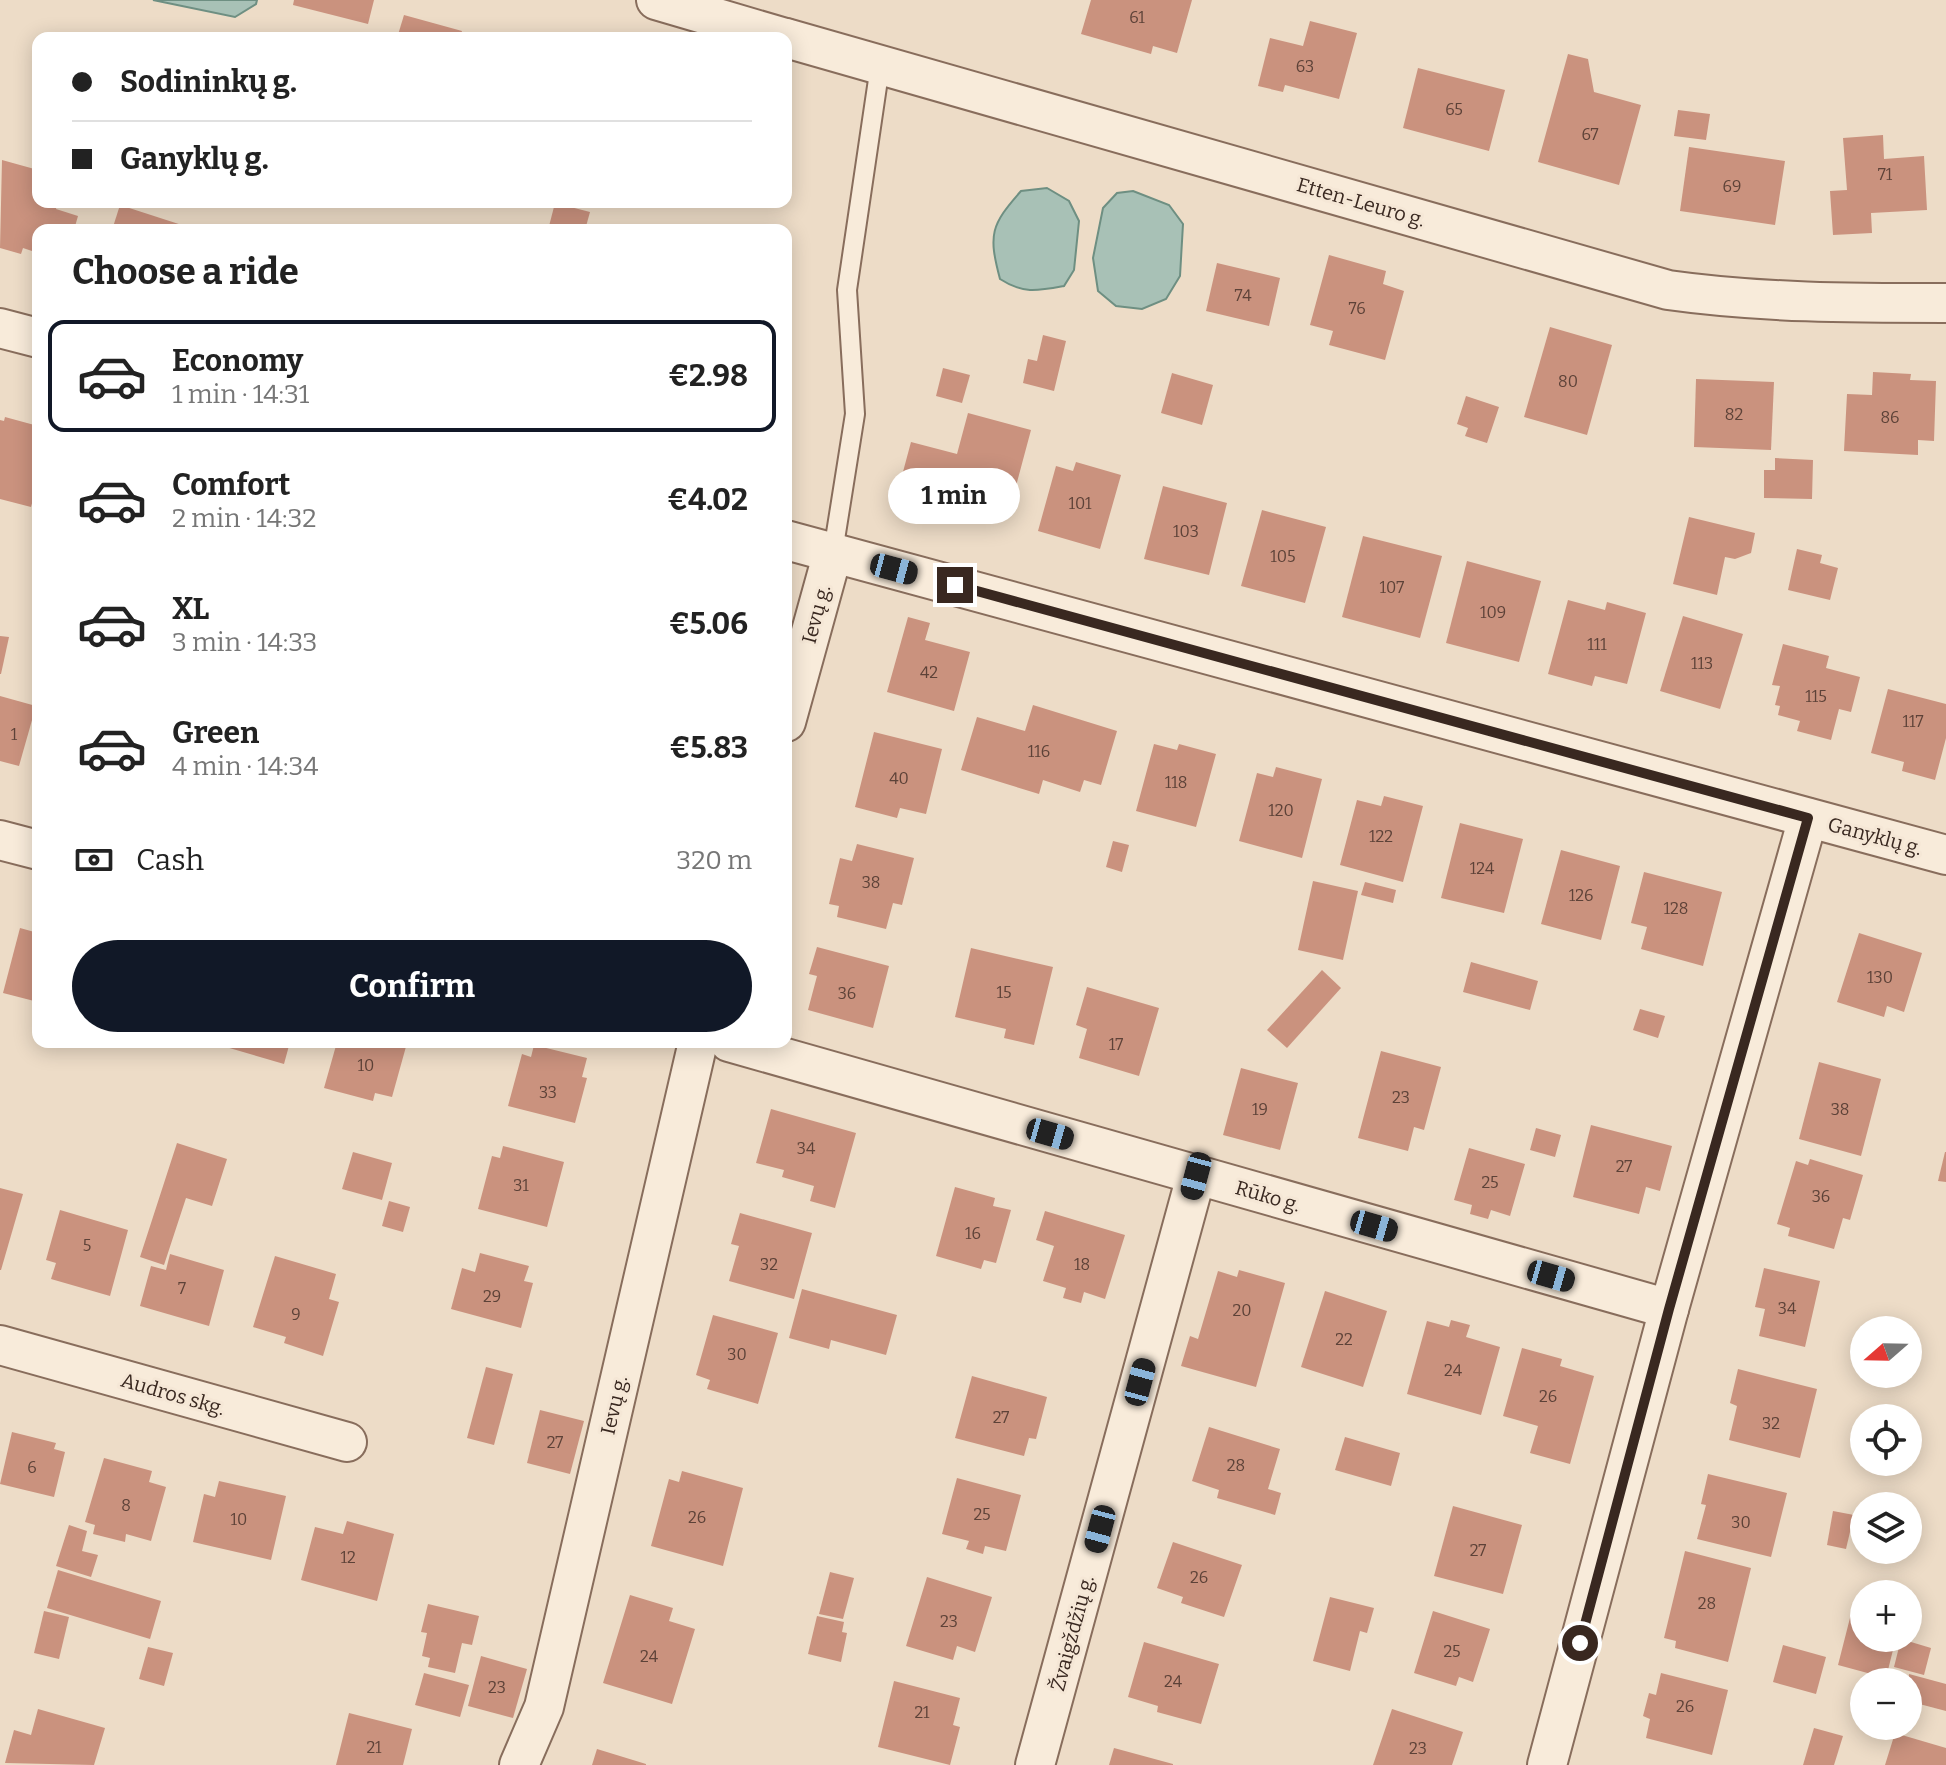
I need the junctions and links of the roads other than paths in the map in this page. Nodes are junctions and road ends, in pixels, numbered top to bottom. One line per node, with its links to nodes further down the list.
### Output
1 (656, 0): 2 (street, Etten-Leuro g.)
2 (765, 32)
3 (792, 40): 4 (street, Etten-Leuro g.)
4 (880, 66): 5 (street, Etten-Leuro g.); 9 (lane)
5 (1946, 303)
6 (0, 328): 7 (street)
7 (32, 336)
8 (792, 542): 9 (street, Ganyklų g.)
9 (833, 552): 10 (street, Ievų g.); 11 (street, Ganyklų g.)
10 (792, 700)
11 (1808, 818): 14 (street, Ganyklų g.); 18 (street)
12 (0, 840): 13 (street)
13 (32, 848)
14 (1946, 855)
15 (697, 1048): 21 (street, Ievų g.)
16 (750, 1048): 17 (street, Rūko g.)
17 (1196, 1176): 18 (street, Rūko g.); 22 (street, Žvaigždžių g.)
18 (1669, 1309): 23 (street)
19 (0, 1345): 20 (street, Audros skg.)
20 (347, 1442)
21 (519, 1765)
22 (1035, 1765)
23 (1547, 1765)

